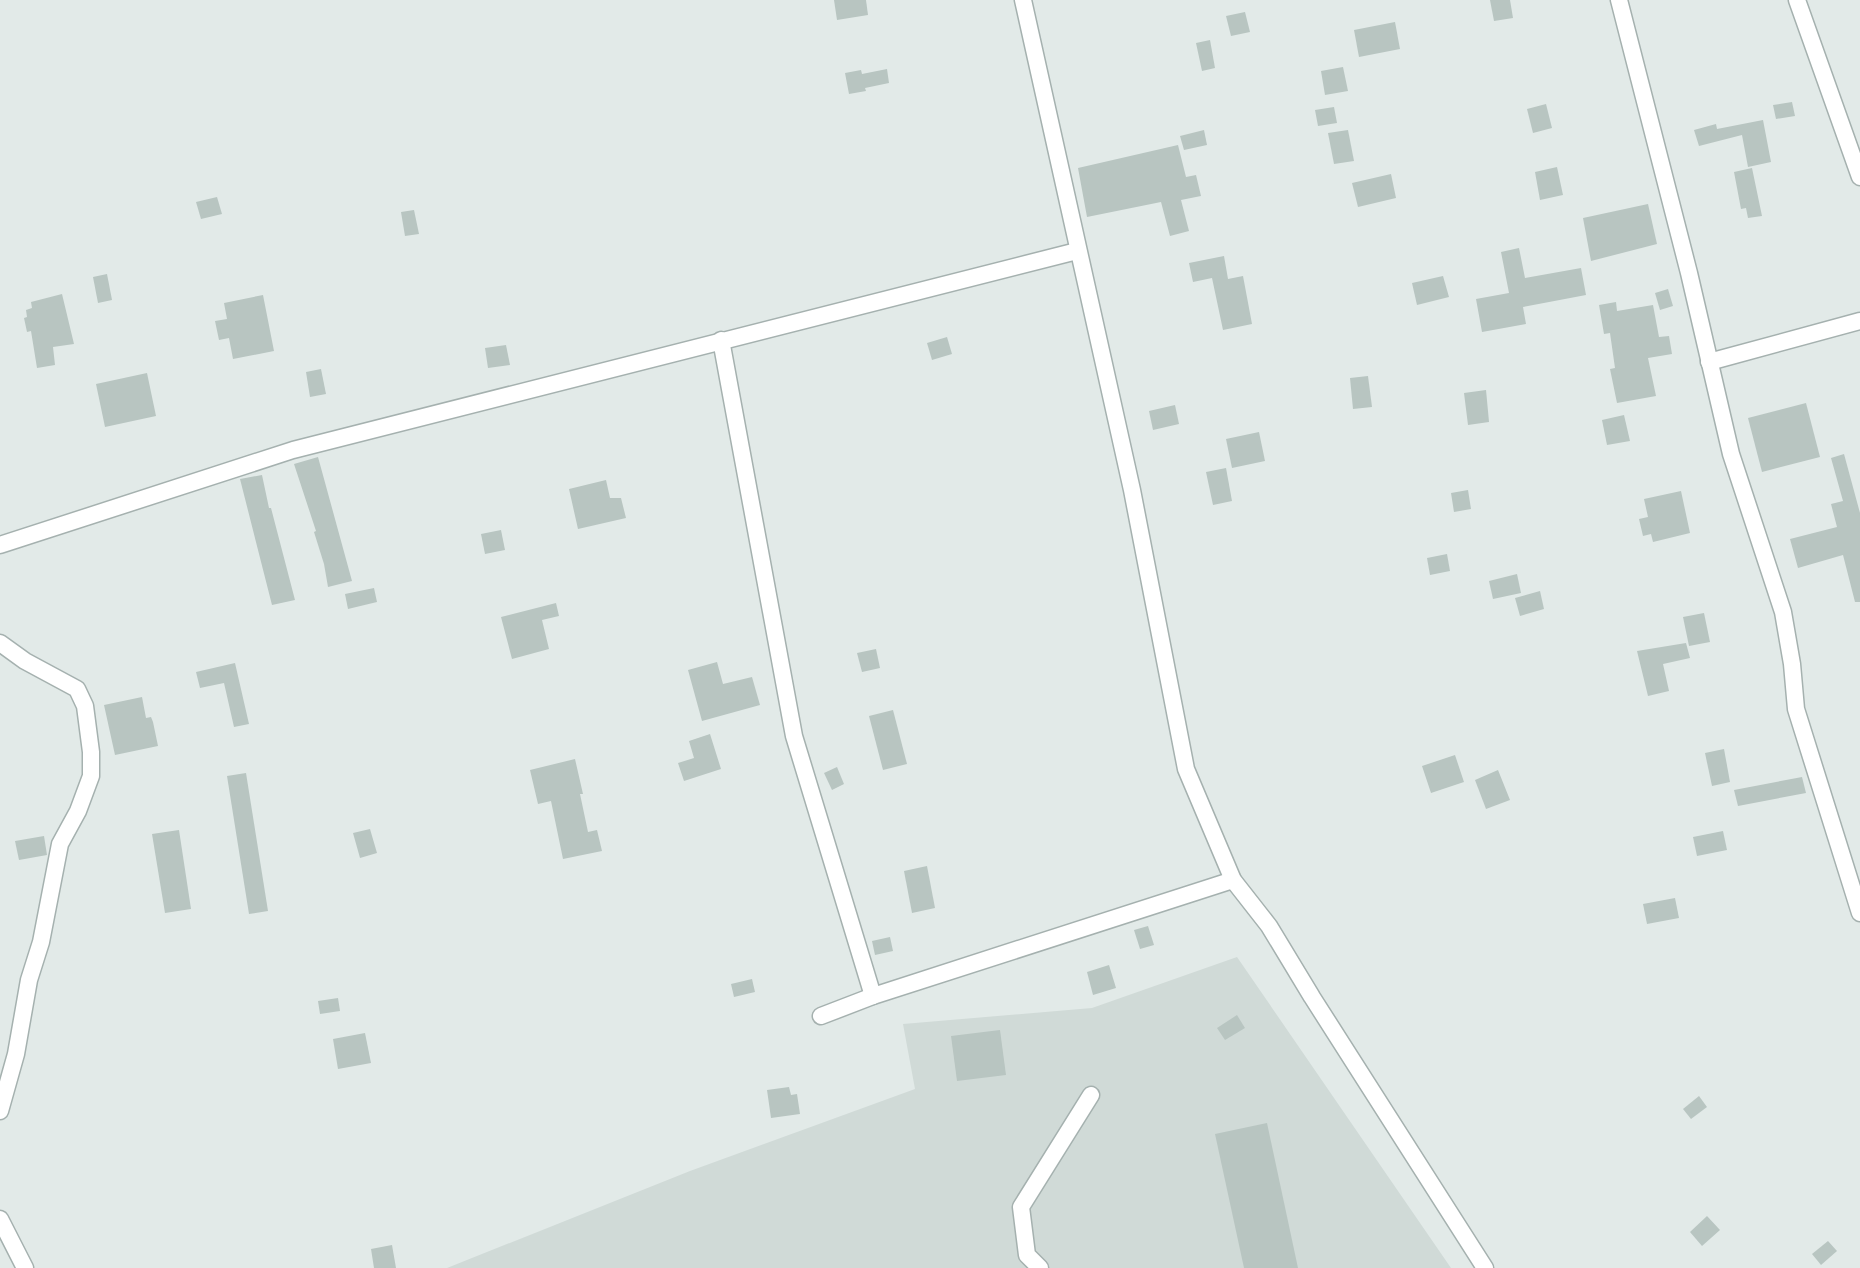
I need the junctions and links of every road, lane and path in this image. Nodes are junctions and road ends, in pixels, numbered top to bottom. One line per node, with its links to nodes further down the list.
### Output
1 (1023, 0): 5 (street)
2 (1619, 0): 8 (street)
3 (1797, 0): 4 (street)
4 (1860, 177)
5 (1077, 251): 7 (street); 11 (street)
6 (1860, 321): 8 (street)
7 (721, 340): 9 (street); 13 (street)
8 (1709, 362): 12 (street)
9 (0, 545)
10 (0, 643): 16 (street)
11 (1233, 880): 13 (street); 20 (street)
12 (1860, 913)
13 (873, 996): 14 (street)
14 (821, 1016)
15 (1091, 1096): 19 (street)
16 (0, 1111)
17 (0, 1219): 18 (street)
18 (25, 1268)
19 (1040, 1268)
20 (1485, 1268)

